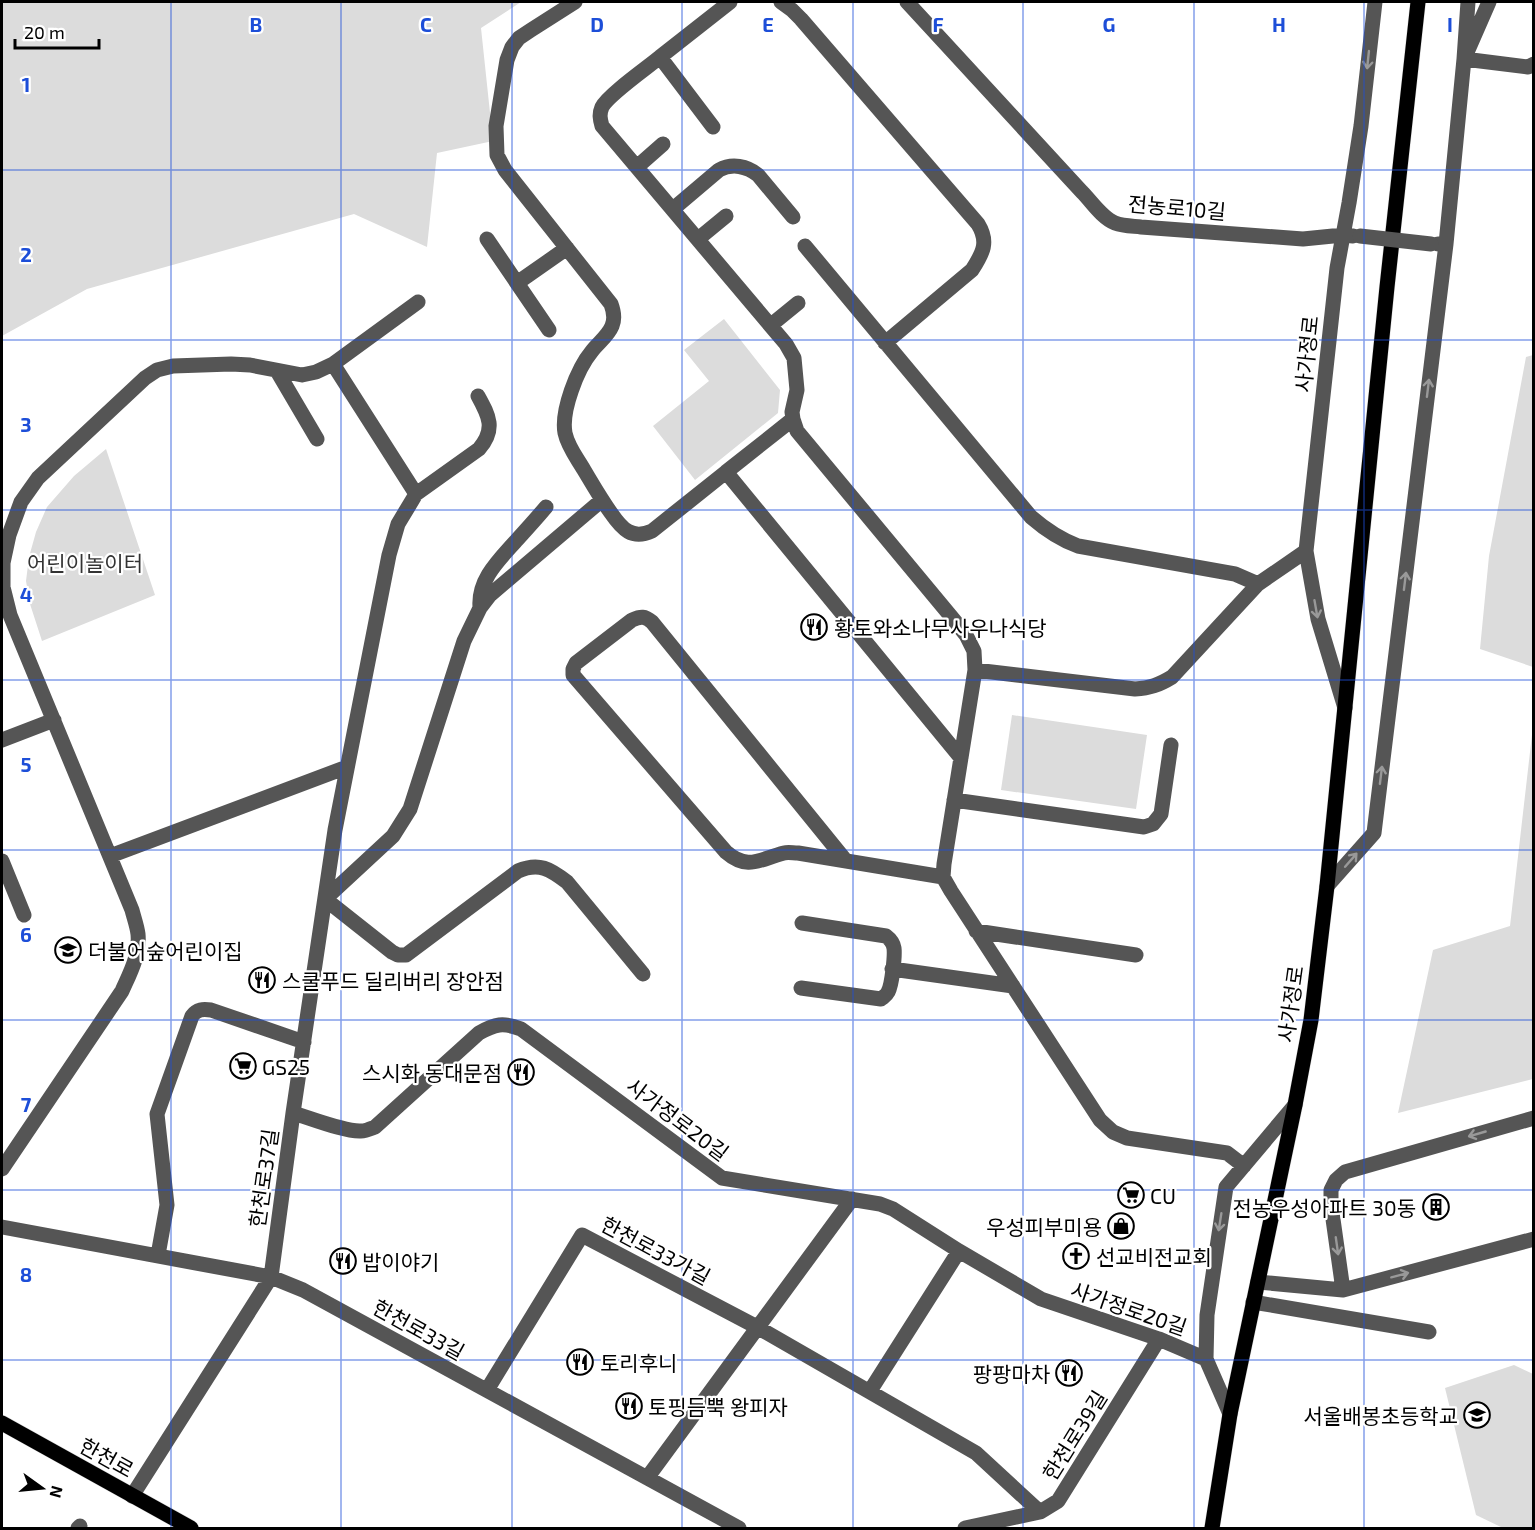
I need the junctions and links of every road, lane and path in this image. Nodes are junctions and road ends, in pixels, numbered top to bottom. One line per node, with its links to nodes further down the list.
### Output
1 (575, 2): 23 (street)
2 (730, 2): 9 (street)
3 (781, 2): 29 (street)
4 (907, 2): 18 (street, 전농로10길)
5 (1375, 2): 18 (street, 사가정로, one-way to 18)
6 (1418, 2): 43 (main road, 사가정로)
7 (1468, 2): 10 (street)
8 (1489, 2): 10 (street)
9 (660, 57): 12 (street); 14 (street)
10 (1464, 59): 11 (street); 21 (street)
11 (1533, 64)
12 (713, 127)
13 (663, 144): 14 (street)
14 (638, 166): 15 (street)
15 (673, 209): 17 (street); 20 (street)
16 (726, 216): 20 (street)
17 (793, 217)
18 (1343, 235): 21 (street, 전농로10길, bridge); 39 (street, 사가정로)
19 (487, 239): 24 (street)
20 (698, 239): 27 (street)
21 (1438, 244): 54 (street, one-way to 21)
22 (805, 246): 29 (street)
23 (567, 248): 24 (street); 37 (street)
24 (517, 282): 28 (street)
25 (418, 302): 30 (street)
26 (798, 303): 27 (street)
27 (771, 325): 33 (street)
28 (549, 330)
29 (885, 343): 40 (street)
30 (333, 364): 31 (street); 36 (street)
31 (277, 371): 34 (street); 44 (street)
32 (478, 396): 36 (street)
33 (793, 419): 35 (street); 42 (street)
34 (317, 439)
35 (726, 472): 37 (street); 47 (street)
36 (416, 494): 48 (street, 한천로37길)
37 (602, 500): 41 (street)
38 (546, 507): 41 (street)
39 (1306, 551): 40 (street); 43 (street, 사가정로, one-way to 43)
40 (1258, 584): 42 (street)
41 (480, 608): 55 (street)
42 (975, 670): 47 (street)
43 (1345, 708): 54 (main road, 사가정로)
44 (54, 720): 45 (street); 50 (street)
45 (2, 740)
46 (1171, 745): 49 (street)
47 (961, 758): 49 (street)
48 (347, 767): 50 (street); 55 (street, 한천로37길)
49 (954, 800): 53 (street)
50 (110, 856): 69 (street)
51 (2, 861): 56 (street)
52 (846, 861): 52 (street); 53 (street)
53 (943, 877): 58 (street)
54 (1327, 886): 65 (main road, 사가정로)
55 (325, 899): 61 (street); 64 (street, 한천로37길)
56 (24, 915)
57 (802, 923): 60 (street)
58 (976, 931): 59 (street); 62 (street)
59 (1136, 955)
60 (892, 969): 62 (street); 63 (street)
61 (643, 974)
62 (1012, 986): 68 (street)
63 (801, 988)
64 (304, 1042): 66 (street, 한천로37길); 74 (street)
65 (1295, 1105): 68 (street); 76 (main road, 사가정로)
66 (293, 1113): 70 (street, 사가정로20길); 75 (street, 한천로37길)
67 (1533, 1118): 77 (street, one-way to 77)
68 (1244, 1166): 82 (street, one-way to 82)
69 (2, 1169)
70 (852, 1199): 73 (street, 사가정로20길); 79 (street)
71 (2, 1227): 74 (street, 한천로33길)
72 (1533, 1239): 77 (street, one-way to 72)
73 (959, 1251): 81 (street, 사가정로20길); 84 (street)
74 (158, 1255): 75 (street, 한천로33길)
75 (271, 1277): 83 (street, 한천로33길); 88 (street, 한천로37길)
76 (1258, 1282): 77 (street); 78 (main road, 사가정로)
77 (1343, 1290)
78 (1253, 1302): 80 (street); 85 (main road, 사가정로)
79 (758, 1327): 83 (street, 한천로33가길); 84 (street, 한천로33가길); 87 (street)
80 (1429, 1332)
81 (1159, 1339): 82 (street, 사가정로20길); 89 (street, 한천로39길)
82 (1206, 1359): 85 (street)
83 (487, 1390): 87 (street, 한천로33길)
84 (870, 1391): 89 (street, 한천로33가길)
85 (1230, 1414): 93 (main road, 사가정로)
86 (2, 1423): 88 (main road, 한천로)
87 (646, 1478): 91 (street, 한천로33길)
88 (132, 1496): 90 (main road, 한천로)
89 (1040, 1512): 92 (street, 한천로39길)
90 (191, 1528)
91 (739, 1528)
92 (965, 1528)
93 (1212, 1528)

